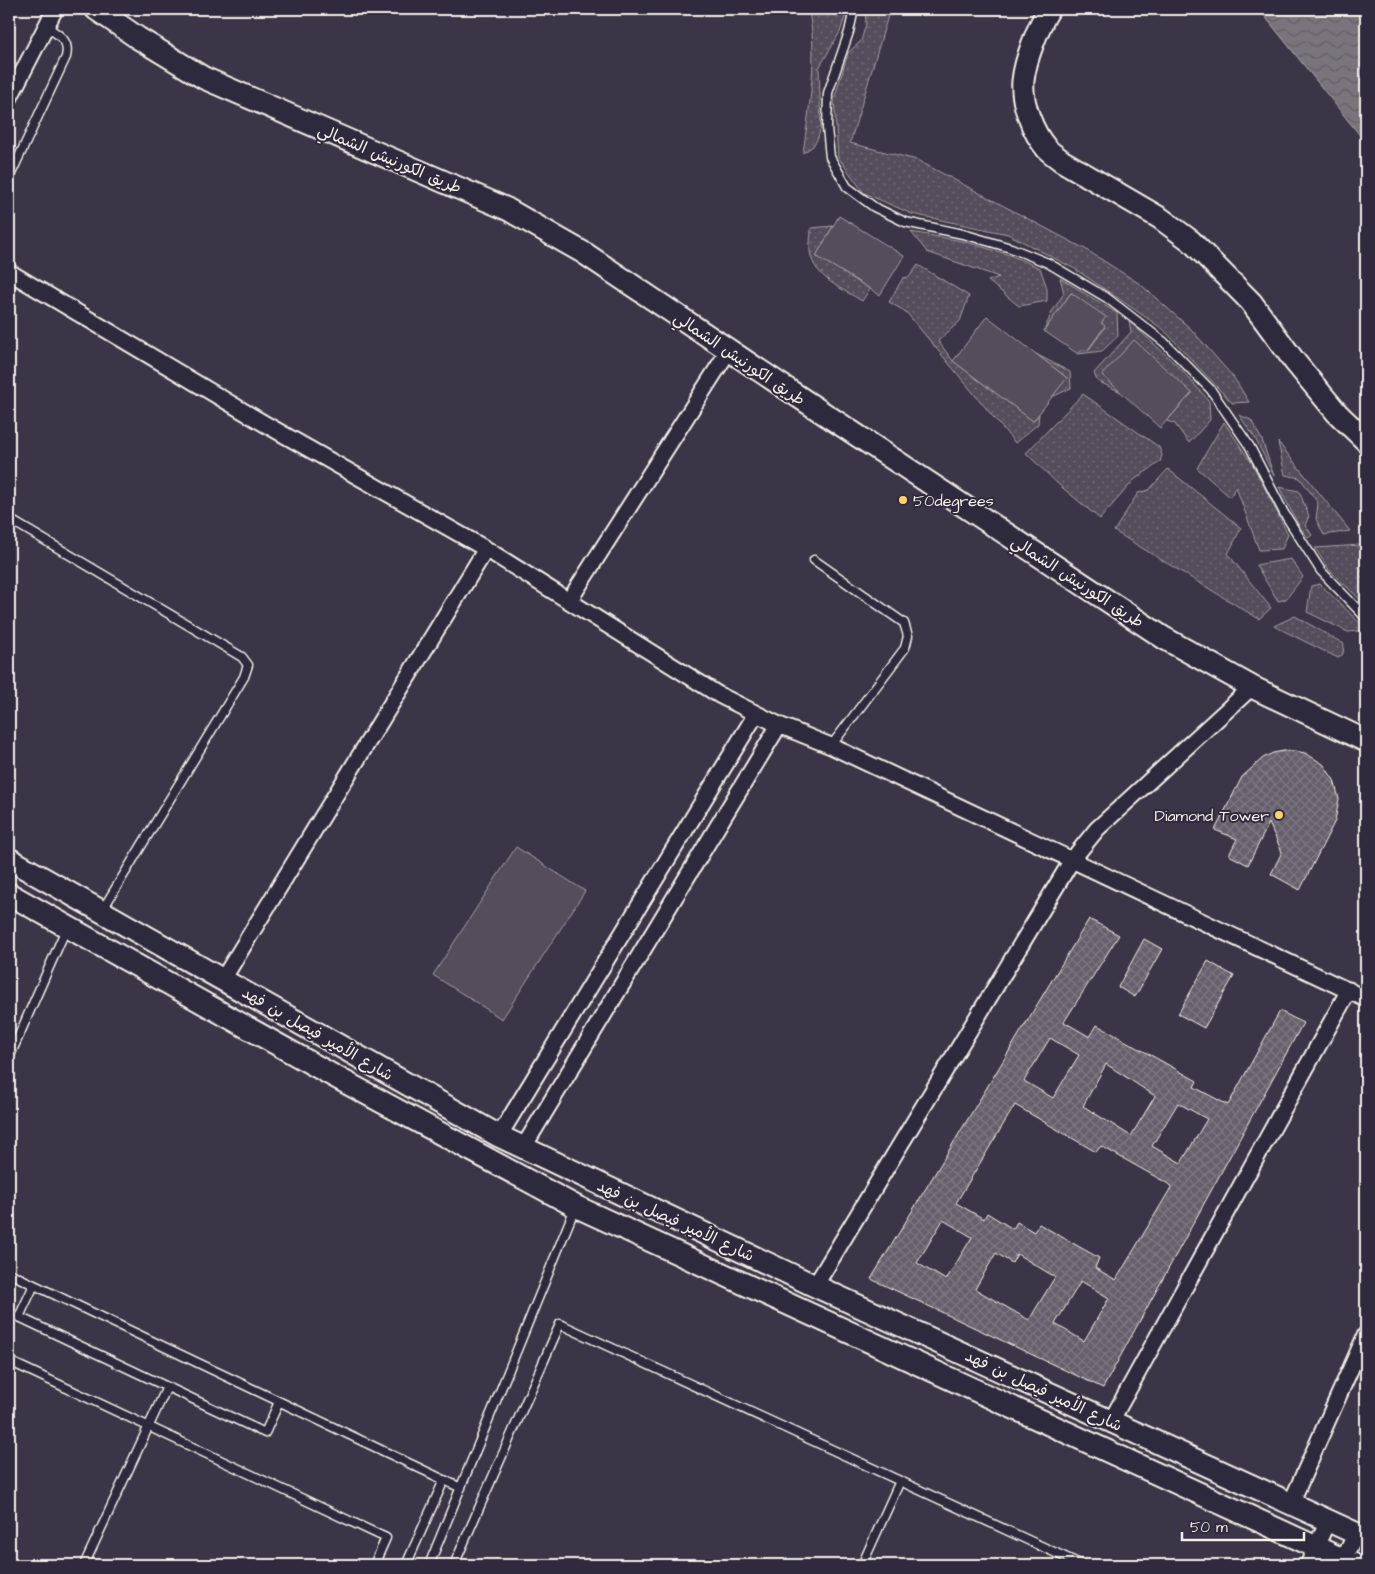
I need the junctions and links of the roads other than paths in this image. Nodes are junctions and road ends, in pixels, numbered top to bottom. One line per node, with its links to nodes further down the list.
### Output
1 (55, 9): 5 (street)
2 (96, 9): 9 (main road, طريق الكورنيش الشمالي)
3 (854, 9): 15 (lane)
4 (1049, 9): 10 (main road)
5 (46, 26): 6 (street); 7 (lane)
6 (9, 99)
7 (9, 178)
8 (9, 272): 12 (street)
9 (729, 350): 14 (street); 16 (main road, طريق الكورنيش الشمالي)
10 (1366, 441)
11 (9, 519): 24 (lane)
12 (486, 549): 14 (street); 26 (street)
13 (814, 560): 20 (lane)
14 (569, 601): 17 (street)
15 (1366, 618)
16 (1252, 688): 19 (main road, طريق الكورنيش الشمالي); 22 (street)
17 (756, 714): 18 (street); 30 (street)
18 (779, 725): 20 (street); 31 (street)
19 (1366, 741)
20 (831, 746): 22 (street)
21 (9, 859): 24 (main road, شارع الأمير فيصل بن فهد)
22 (1072, 860): 27 (street); 35 (street)
23 (9, 894): 25 (main road, شارع الأمير فيصل بن فهد)
24 (102, 911): 26 (main road, شارع الأمير فيصل بن فهد)
25 (67, 927): 29 (lane); 32 (main road, شارع الأمير فيصل بن فهد)
26 (223, 979): 30 (main road, شارع الأمير فيصل بن فهد)
27 (1349, 990): 28 (street); 40 (street)
28 (1366, 999)
29 (9, 1058)
30 (499, 1136): 31 (main road, شارع الأمير فيصل بن فهد)
31 (523, 1148): 35 (main road, شارع الأمير فيصل بن فهد)
32 (575, 1206): 44 (lane); 48 (main road, شارع الأمير فيصل بن فهد)
33 (9, 1273): 34 (lane)
34 (34, 1285): 38 (lane); 39 (lane)
35 (815, 1286): 40 (main road, شارع الأمير فيصل بن فهد)
36 (1366, 1334): 45 (street)
37 (9, 1361): 41 (lane)
38 (166, 1386): 39 (lane); 41 (lane)
39 (279, 1402): 42 (lane)
40 (1110, 1421): 45 (main road, شارع الأمير فيصل بن فهد)
41 (149, 1427): 50 (lane); 51 (lane)
42 (444, 1480): 44 (lane); 52 (lane)
43 (900, 1481): 54 (lane); 55 (lane); 56 (lane)
44 (461, 1488): 53 (lane)
45 (1291, 1503): 46 (main road, شارع الأمير فيصل بن فهد)
46 (1328, 1520): 47 (main road, شارع الأمير فيصل بن فهد); 48 (street)
47 (1361, 1535): 49 (street)
48 (1311, 1557): 49 (main road, شارع الأمير فيصل بن فهد)
49 (1346, 1563)
50 (84, 1565)
51 (374, 1565)
52 (406, 1565)
53 (429, 1565)
54 (454, 1565)
55 (862, 1565)
56 (1082, 1565)

